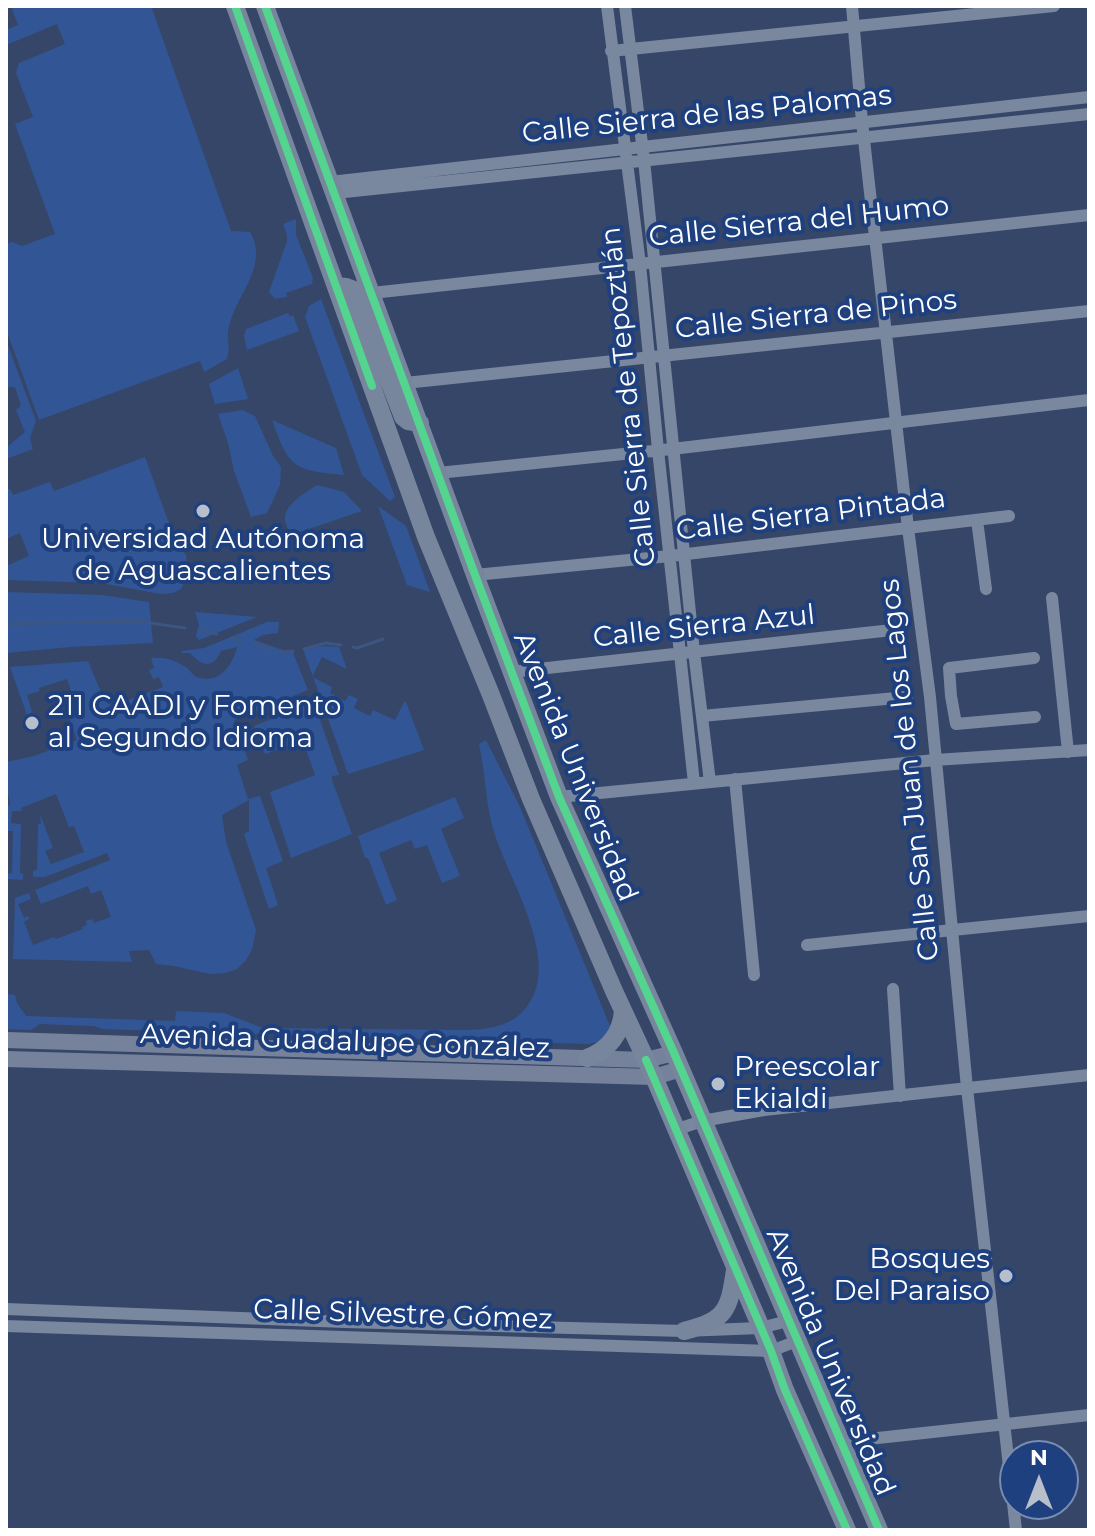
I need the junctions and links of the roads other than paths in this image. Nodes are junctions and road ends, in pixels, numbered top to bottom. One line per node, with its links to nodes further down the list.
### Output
1 (235, 6): 11 (main road, Avenida Universidad)
2 (265, 6): 17 (main road, Avenida Universidad)
3 (607, 6): 9 (street, Calle Sierra de Tepoztlán)
4 (625, 6): 8 (street, Calle Sierra de Tepoztlán)
5 (852, 6): 7 (street, Calle San Juan de los Lagos)
6 (1054, 6): 7 (street)
7 (854, 27): 8 (street); 13 (street, Calle San Juan de los Lagos)
8 (629, 49): 9 (street); 15 (street, Calle Sierra de Tepoztlán)
9 (611, 51): 16 (street, Calle Sierra de Tepoztlán)
10 (1089, 97): 13 (street, Calle Sierra de las Palomas)
11 (274, 114): 17 (main road); 22 (main road, Avenida Universidad)
12 (1089, 114): 14 (street, Calle Sierra de las Palomas)
13 (862, 122): 14 (street, Calle San Juan de los Lagos); 15 (street, Calle Sierra de las Palomas)
14 (864, 138): 15 (street, Calle Sierra de las Palomas); 19 (street, Calle San Juan de los Lagos)
15 (643, 153): 16 (street, Calle Sierra de las Palomas); 20 (street, Calle Sierra de Tepoztlán)
16 (626, 155): 17 (street, Calle Sierra de las Palomas); 21 (street, Calle Sierra de Tepoztlán)
17 (332, 187): 23 (main road, Avenida Universidad)
18 (1089, 215): 19 (street, Calle Sierra del Humo)
19 (875, 238): 20 (street, Calle Sierra del Humo); 25 (street, Calle San Juan de los Lagos)
20 (654, 262): 21 (street, Calle Sierra del Humo); 26 (street, Calle Sierra de Tepoztlán)
21 (640, 264): 23 (street, Calle Sierra del Humo); 27 (street, Calle Sierra de Tepoztlán)
22 (336, 286): 30 (main road); 48 (main road, Avenida Universidad)
23 (372, 293): 28 (main road, Avenida Universidad)
24 (1089, 311): 25 (street, Calle Sierra de Pinos)
25 (886, 332): 26 (street, Calle Sierra de Pinos); 31 (street, Calle San Juan de los Lagos)
26 (664, 355): 27 (street, Calle Sierra de Pinos); 32 (street, Calle Sierra de Tepoztlán)
27 (650, 357): 28 (street, Calle Sierra de Pinos); 33 (street, Calle Sierra de Tepoztlán)
28 (405, 383): 30 (main road, Avenida Universidad)
29 (1089, 400): 31 (street)
30 (420, 423): 34 (main road, Avenida Universidad)
31 (896, 423): 32 (street); 37 (street, Calle San Juan de los Lagos)
32 (672, 449): 33 (street); 38 (street, Calle Sierra de Tepoztlán)
33 (658, 450): 34 (street); 39 (street, Calle Sierra de Tepoztlán)
34 (438, 473): 40 (main road, Avenida Universidad)
35 (1009, 516): 36 (street, Calle Sierra Pintada)
36 (977, 520): 37 (street, Calle Sierra Pintada); 41 (street)
37 (908, 528): 38 (street, Calle Sierra Pintada); 51 (street, Calle San Juan de los Lagos)
38 (684, 554): 39 (street, Calle Sierra Pintada); 44 (street, Calle Sierra de Tepoztlán)
39 (670, 556): 40 (street, Calle Sierra Pintada); 45 (street, Calle Sierra de Tepoztlán)
40 (475, 575): 47 (main road, Avenida Universidad)
41 (986, 589)
42 (1052, 598): 57 (street)
43 (901, 629): 44 (street, Calle Sierra Azul)
44 (694, 652): 45 (street, Calle Sierra Azul); 54 (street, Calle Sierra de Tepoztlán)
45 (680, 653): 47 (street, Calle Sierra Azul); 61 (street, Calle Sierra de Tepoztlán)
46 (1034, 658): 49 (street)
47 (511, 672): 62 (main road, Avenida Universidad)
48 (491, 695): 62 (main road); 68 (main road, Avenida Universidad)
49 (951, 696): 51 (street); 52 (street)
50 (907, 697): 54 (street)
51 (930, 697): 53 (street, Calle San Juan de los Lagos)
52 (954, 712): 53 (street); 55 (street)
53 (931, 713): 58 (street, Calle San Juan de los Lagos)
54 (702, 716): 60 (street, Calle Sierra de Tepoztlán)
55 (1035, 717)
56 (1089, 750): 57 (street)
57 (1068, 752): 58 (street)
58 (935, 760): 59 (street); 64 (street, Calle San Juan de los Lagos)
59 (735, 779): 60 (street); 66 (street)
60 (710, 782): 61 (street)
61 (694, 783): 62 (street)
62 (559, 797): 72 (main road, Avenida Universidad)
63 (1089, 916): 64 (street)
64 (952, 929): 65 (street); 76 (street, Calle San Juan de los Lagos)
65 (807, 945)
66 (754, 975)
67 (893, 989): 77 (street)
68 (623, 1011): 70 (main road); 74 (main road, Avenida Universidad)
69 (6, 1040): 73 (main road, Avenida Guadalupe González)
70 (587, 1058): 73 (main road, Avenida Guadalupe González); 74 (main road, Avenida Guadalupe González)
71 (6, 1059): 73 (main road, Avenida Guadalupe González)
72 (677, 1061): 74 (main road, Avenida Guadalupe González); 78 (main road, Avenida Universidad)
73 (532, 1065): 74 (main road, Avenida Guadalupe González)
74 (650, 1068): 79 (main road, Avenida Universidad)
75 (1089, 1075): 76 (street)
76 (967, 1088): 77 (street); 91 (street, Calle San Juan de los Lagos)
77 (900, 1096): 78 (street)
78 (702, 1121): 79 (street); 83 (main road, Avenida Universidad)
79 (675, 1130): 80 (main road, Avenida Universidad)
80 (735, 1268): 85 (main road, Avenida Universidad); 87 (main road)
81 (6, 1309): 82 (street, Calle Silvestre Gómez)
82 (106, 1313): 86 (street); 87 (street, Calle Silvestre Gómez)
83 (788, 1321): 85 (street, Calle Silvestre Gómez); 88 (main road, Avenida Universidad)
84 (6, 1326): 86 (street, Calle Silvestre Gómez)
85 (760, 1328): 87 (street, Calle Silvestre Gómez); 89 (main road, Avenida Universidad)
86 (105, 1330): 89 (street, Calle Silvestre Gómez)
87 (684, 1331)
88 (797, 1341): 89 (street, Calle Silvestre Gómez); 92 (main road, Avenida Universidad)
89 (771, 1351): 93 (main road, Avenida Universidad)
90 (1089, 1415): 91 (street)
91 (1004, 1424): 92 (street); 95 (street, Calle San Juan de los Lagos)
92 (841, 1442): 94 (main road, Avenida Universidad)
93 (847, 1530)
94 (879, 1530)
95 (1016, 1530)

